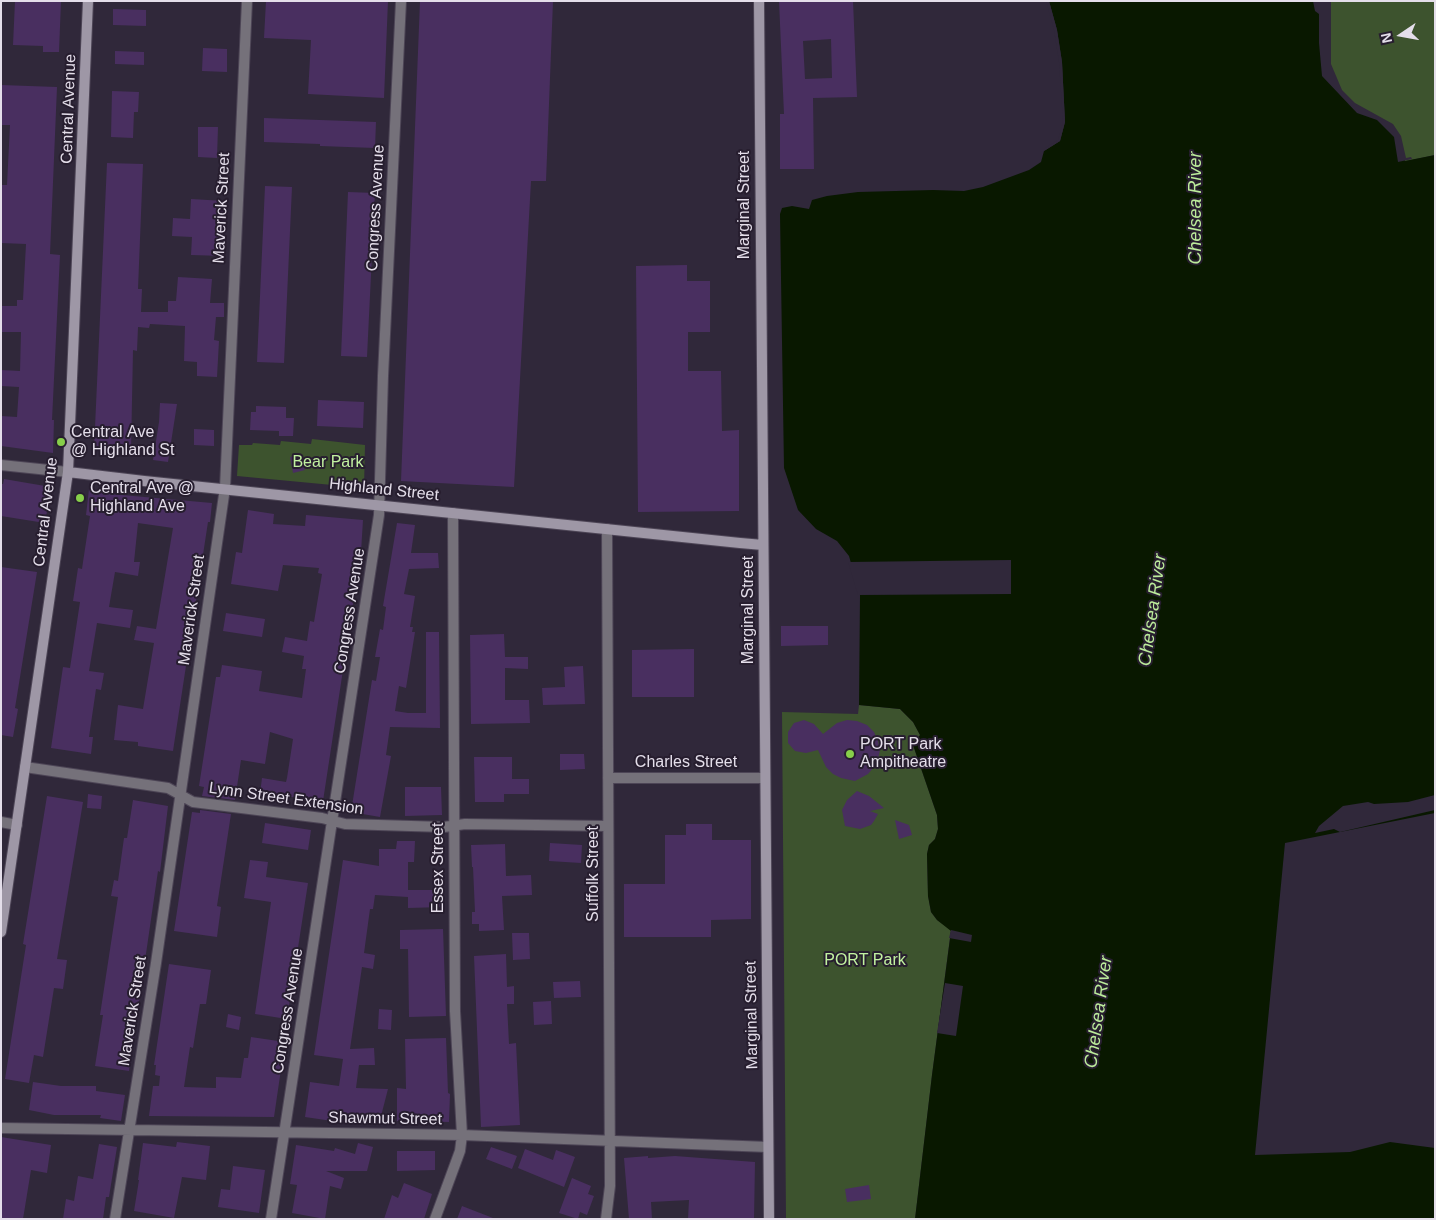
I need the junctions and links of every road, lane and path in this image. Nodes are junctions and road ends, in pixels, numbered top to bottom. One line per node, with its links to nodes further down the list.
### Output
1 (88, 1): 6 (street, Central Avenue)
2 (247, 1): 7 (street, Maverick Street)
3 (401, 1): 8 (street, Congress Avenue)
4 (759, 1): 11 (street, Marginal Street)
5 (1, 465): 6 (street, Highland Street)
6 (68, 472): 7 (street, Highland Street); 12 (street, Central Avenue)
7 (225, 488): 8 (street, Highland Street); 15 (street, Maverick Street)
8 (380, 505): 9 (street, Highland Street); 16 (street, Congress Avenue)
9 (453, 513): 10 (street, Highland Street); 19 (street, Essex Street)
10 (607, 529): 11 (street, Highland Street); 13 (street, Suffolk Street)
11 (763, 545): 14 (street, Marginal Street)
12 (25, 767): 15 (street, Lynn Street Extension); 18 (street, Central Avenue)
13 (608, 778): 14 (street, Charles Street); 20 (street, Suffolk Street)
14 (764, 778): 27 (street, Marginal Street)
15 (180, 795): 16 (street, Lynn Street Extension); 23 (street, Maverick Street)
16 (333, 821): 19 (street, Lynn Street Extension); 24 (street, Congress Avenue)
17 (1, 822): 18 (street)
18 (17, 825): 21 (street, Central Avenue)
19 (454, 826): 20 (street, Lynn Street Extension); 25 (street, Essex Street)
20 (608, 826): 26 (street, Suffolk Street)
21 (1, 932)
22 (1, 1128): 23 (street, Shawmut Street)
23 (129, 1129): 24 (street, Shawmut Street); 28 (street, Maverick Street)
24 (285, 1133): 25 (street, Shawmut Street); 29 (street, Congress Avenue)
25 (462, 1136): 26 (street, Shawmut Street); 30 (street, Essex Street)
26 (610, 1140): 27 (street, Shawmut Street); 31 (street, Suffolk Street)
27 (768, 1147): 32 (street, Marginal Street)
28 (115, 1219)
29 (271, 1219)
30 (435, 1219)
31 (606, 1219)
32 (769, 1219)

